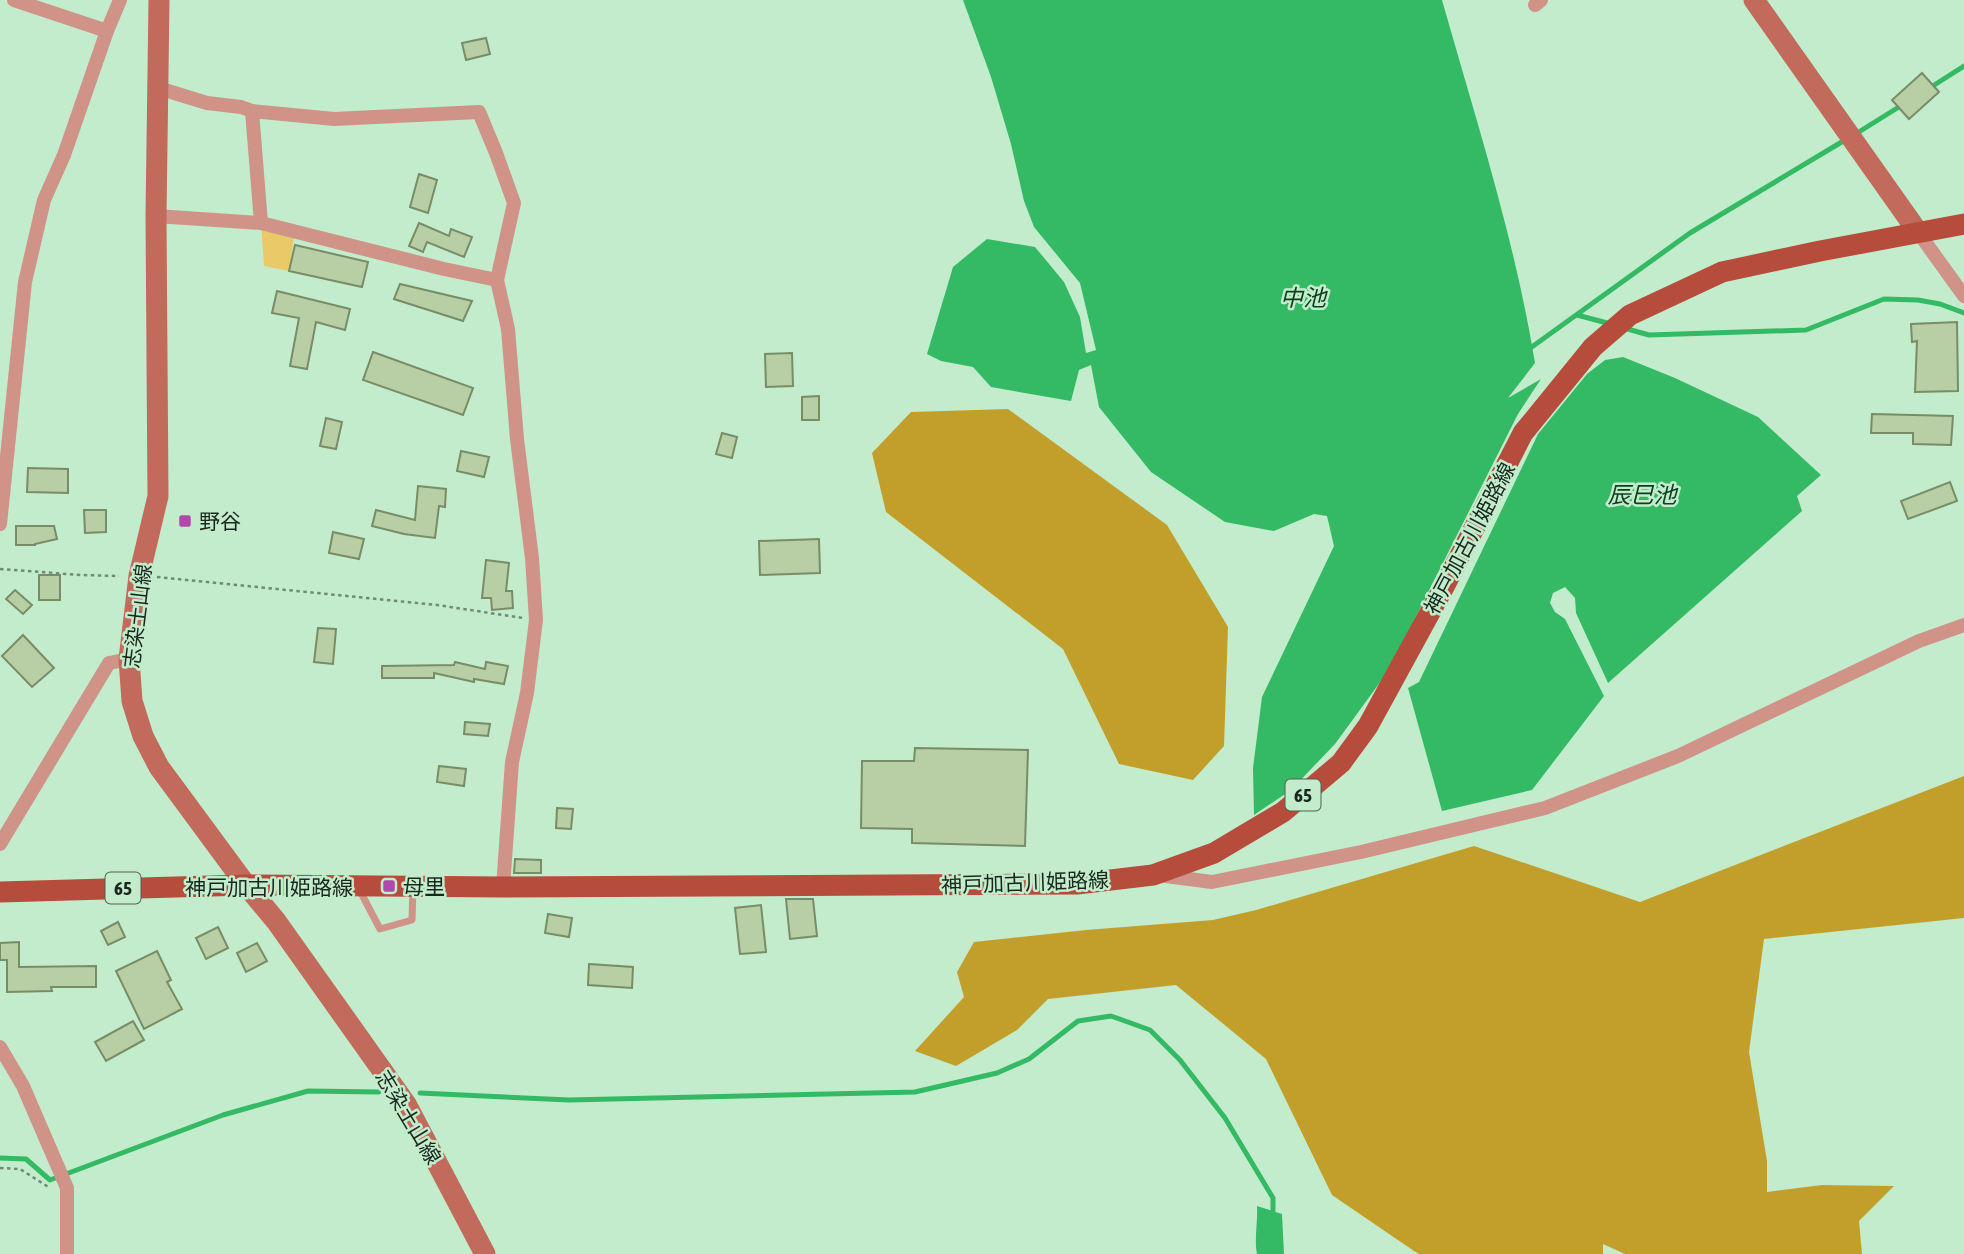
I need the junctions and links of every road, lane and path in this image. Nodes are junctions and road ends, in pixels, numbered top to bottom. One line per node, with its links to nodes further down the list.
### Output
1 (13, 0): 5 (street)
2 (120, 0): 5 (street)
3 (159, 0): 6 (main road, 志染土山線)
4 (1755, 0): 11 (main road)
5 (107, 32): 14 (street)
6 (158, 88): 7 (street); 8 (main road, 志染土山線)
7 (252, 111): 9 (street); 12 (street)
8 (156, 216): 9 (street); 16 (main road, 志染土山線)
9 (261, 223): 12 (street)
10 (1964, 224): 11 (main road, 神戸加古川姫路線 / 65)
11 (1918, 232): 13 (street); 21 (main road, 神戸加古川姫路線 / 65)
12 (497, 280): 17 (street)
13 (1964, 296)
14 (0, 524)
15 (0, 569): 16 (path)
16 (139, 576): 17 (path); 19 (main road, 志染土山線)
17 (536, 620): 25 (street)
18 (1964, 625): 21 (street)
19 (129, 659): 20 (street); 22 (main road, 志染土山線)
20 (0, 844)
21 (1153, 875): 25 (main road, 神戸加古川姫路線 / 65)
22 (246, 885): 23 (main road, 神戸加古川姫路線 / 65); 26 (main road, 神戸加古川姫路線 / 65); 31 (main road, 志染土山線)
23 (357, 886): 24 (main road, 神戸加古川姫路線 / 65); 24 (lane)
24 (414, 886): 25 (main road, 神戸加古川姫路線 / 65)
25 (503, 887)
26 (0, 892)
27 (0, 1047): 29 (street)
28 (0, 1168): 29 (path)
29 (67, 1188): 30 (street)
30 (67, 1254)
31 (485, 1254)

